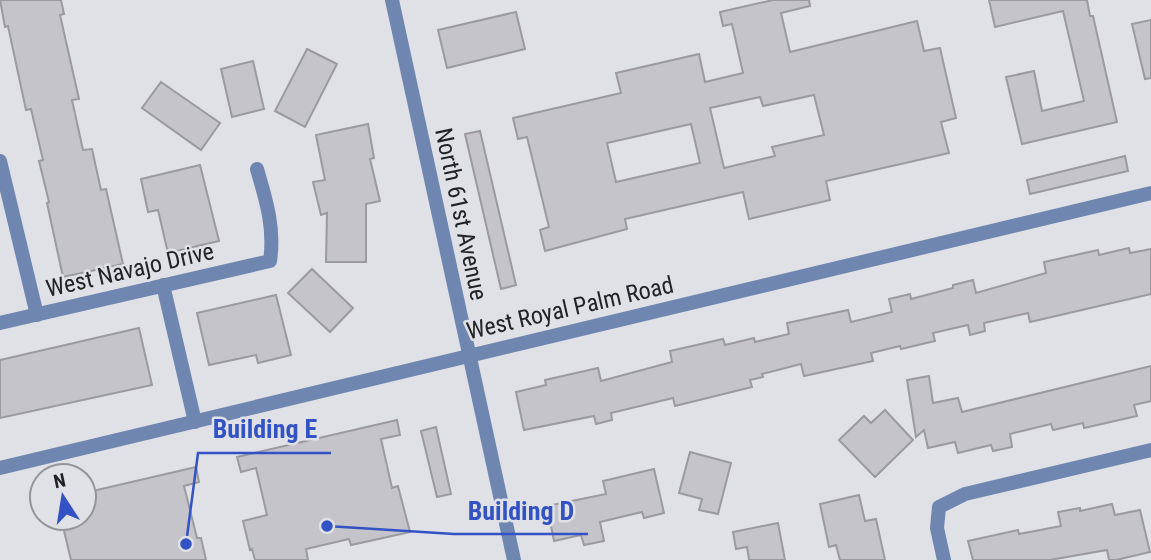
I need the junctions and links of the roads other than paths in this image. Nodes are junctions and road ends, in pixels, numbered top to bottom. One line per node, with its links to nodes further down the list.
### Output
1 (392, 0): 8 (street, North 61st Avenue)
2 (0, 161): 6 (street)
3 (257, 169): 5 (street, West Navajo Drive)
4 (1151, 193): 8 (street, West Royal Palm Road)
5 (163, 285): 6 (street, West Navajo Drive); 9 (street)
6 (37, 314): 7 (street, West Navajo Drive)
7 (0, 323)
8 (469, 356): 9 (street, West Royal Palm Road); 12 (street, North 61st Avenue)
9 (195, 422): 11 (street, West Royal Palm Road)
10 (1151, 450): 13 (street)
11 (0, 468)
12 (514, 560)
13 (944, 560)

